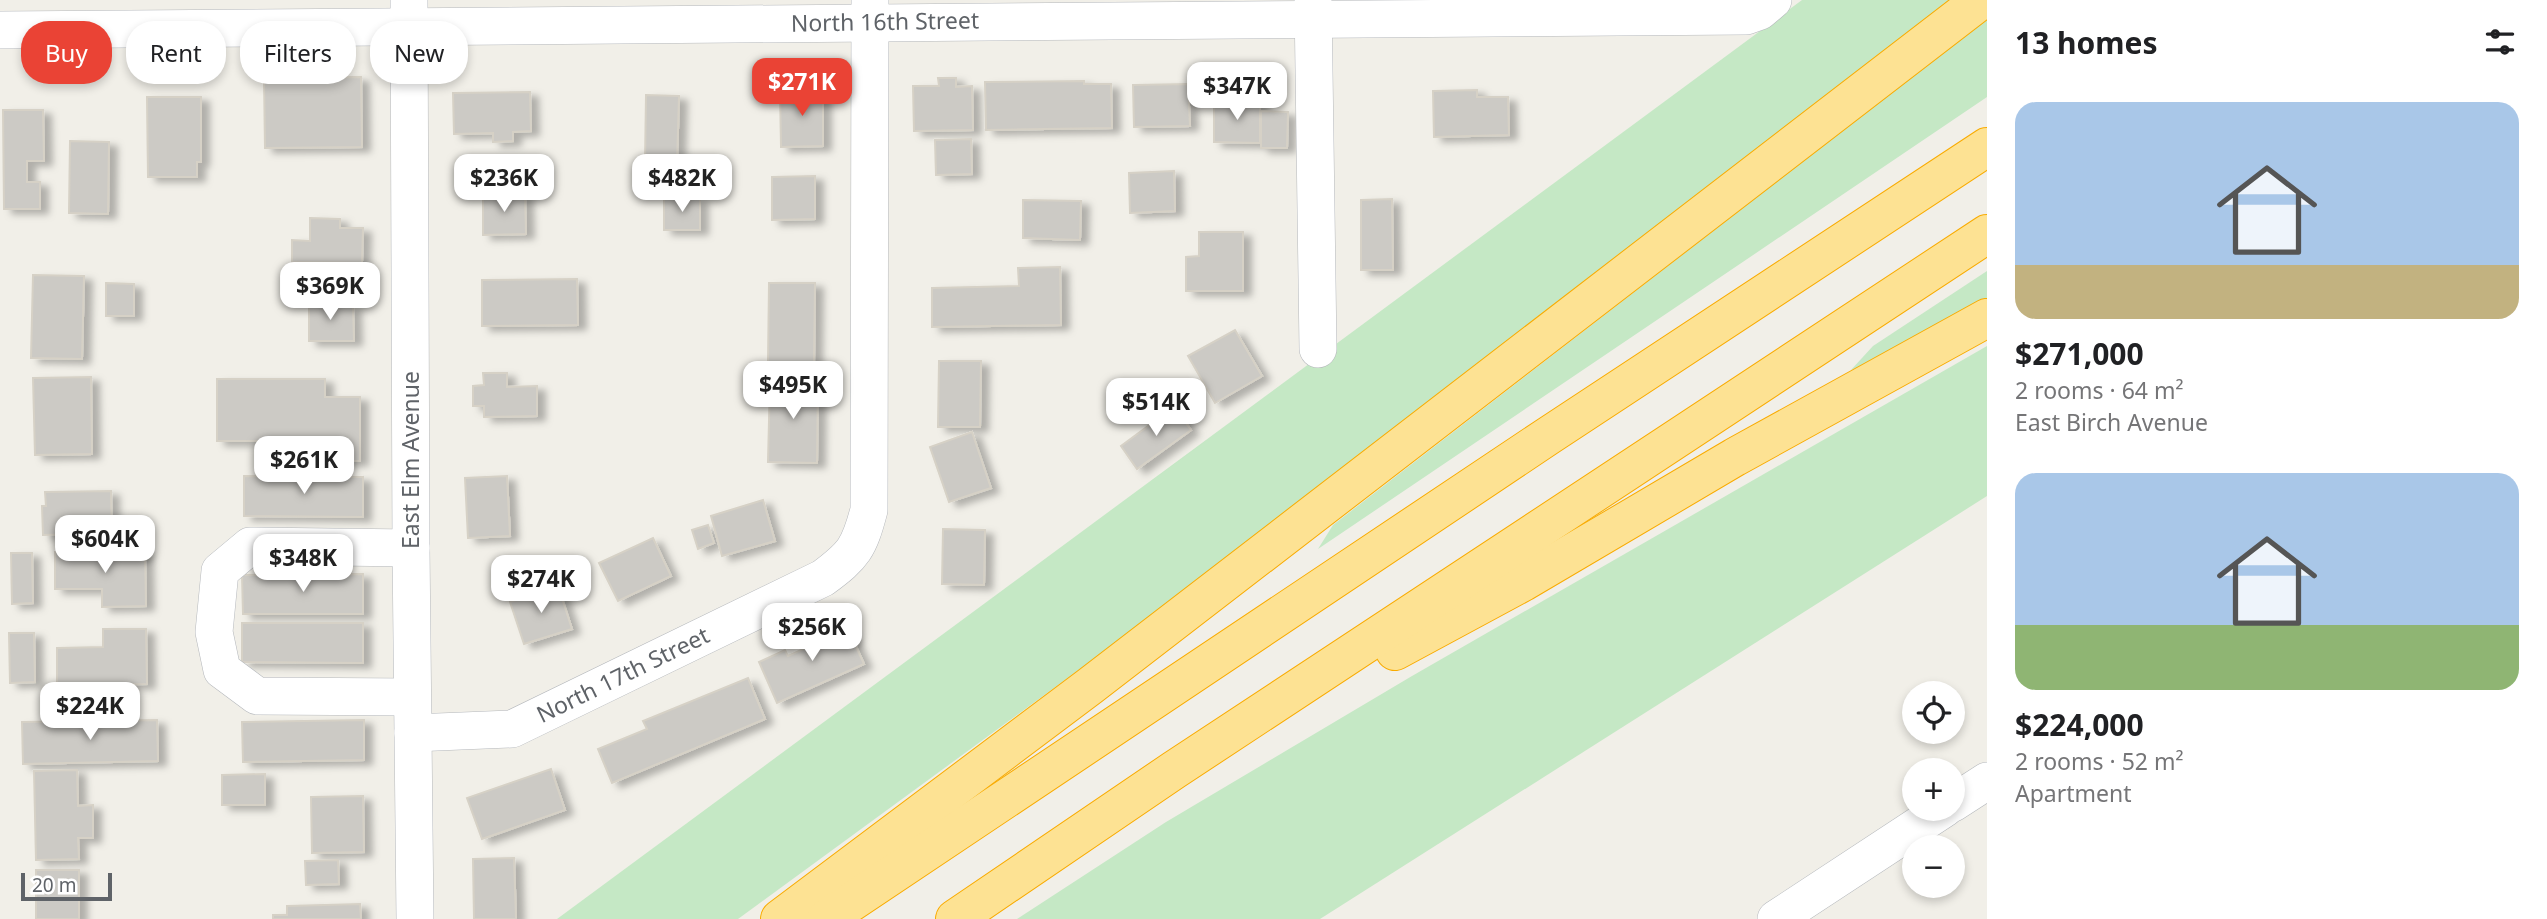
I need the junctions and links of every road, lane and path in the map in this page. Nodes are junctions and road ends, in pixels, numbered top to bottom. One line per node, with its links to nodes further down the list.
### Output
1 (1981, 0): 19 (highway)
2 (1770, 3): 3 (street, North 16th Street)
3 (1314, 9): 4 (street, North 16th Street); 10 (street)
4 (870, 11): 5 (street, North 16th Street); 13 (street, North 17th Street)
5 (410, 14): 6 (street, North 16th Street); 11 (street, East Elm Avenue)
6 (0, 30)
7 (1987, 148): 20 (highway)
8 (1987, 234): 14 (highway)
9 (1987, 318): 14 (highway)
10 (1318, 349)
11 (411, 548): 12 (street, East Elm Avenue); 12 (street)
12 (412, 696): 13 (street, East Elm Avenue)
13 (413, 733): 18 (street, East Elm Avenue)
14 (1174, 770): 21 (highway)
15 (1987, 781): 16 (street)
16 (1965, 795)
17 (1925, 821): 22 (street)
18 (415, 919)
19 (780, 919)
20 (826, 919)
21 (955, 919)
22 (1776, 919)

